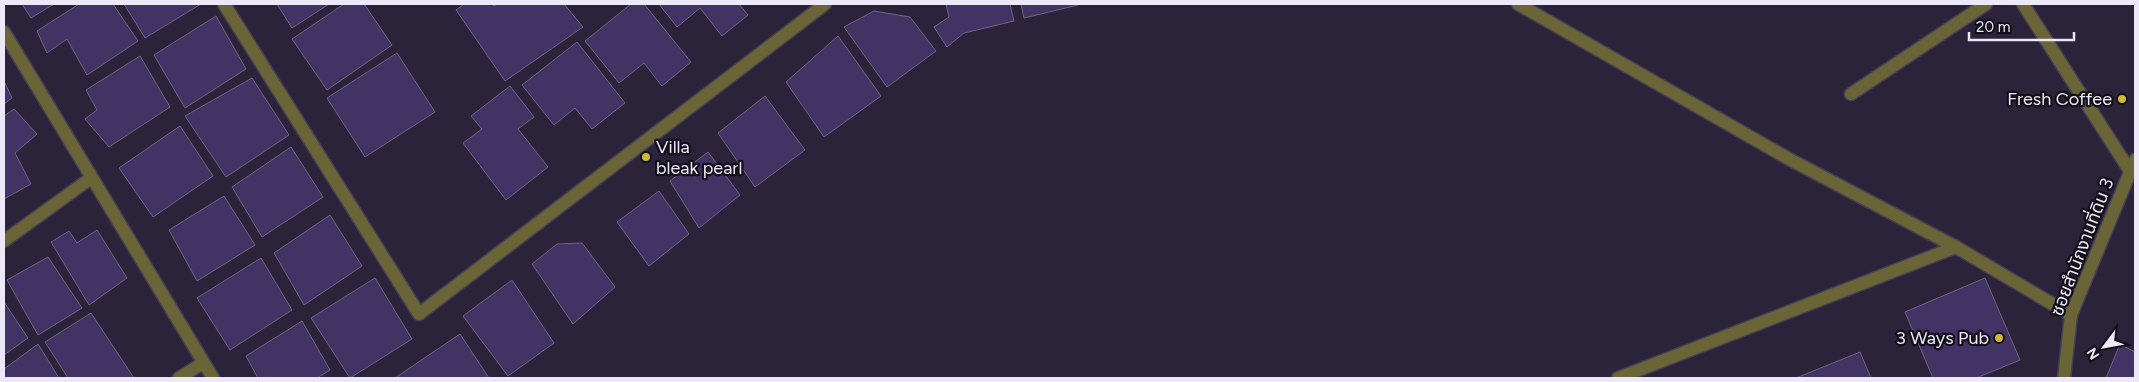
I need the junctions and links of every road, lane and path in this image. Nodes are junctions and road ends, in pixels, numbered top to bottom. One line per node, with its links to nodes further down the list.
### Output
1 (224, 4): 2 (street)
2 (825, 4)
3 (1518, 4): 11 (street)
4 (1986, 4): 7 (street)
5 (2023, 4): 8 (street)
6 (4, 32): 9 (street)
7 (1851, 94)
8 (2132, 166): 12 (street, ซอยสำนักงานที่ดิน 3)
9 (91, 178): 10 (street); 13 (street)
10 (4, 241)
11 (1956, 247): 12 (street); 16 (street)
12 (2071, 315): 17 (street, ซอยสำนักงานที่ดิน 3)
13 (203, 363): 14 (street); 15 (street)
14 (179, 378)
15 (213, 378)
16 (1618, 378)
17 (2064, 378)

